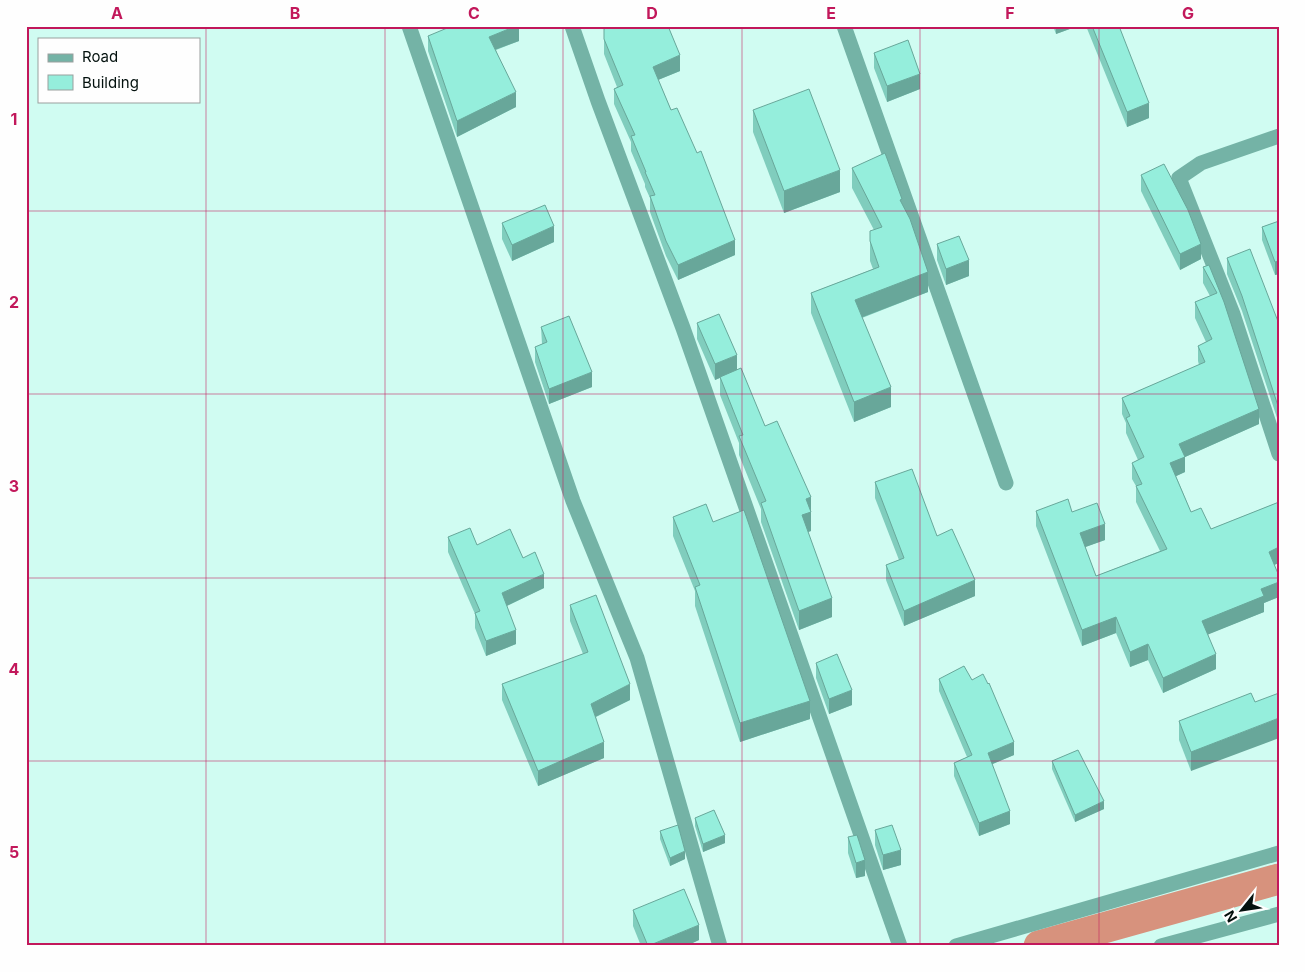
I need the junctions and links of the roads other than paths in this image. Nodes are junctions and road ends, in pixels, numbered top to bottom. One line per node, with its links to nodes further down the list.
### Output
1 (408, 26): 9 (street)
2 (572, 26): 10 (street)
3 (844, 26): 6 (street)
4 (1279, 136): 5 (street)
5 (1279, 454)
6 (1006, 483)
7 (1279, 853): 11 (street)
8 (1279, 914): 12 (street)
9 (720, 946)
10 (900, 946)
11 (956, 946)
12 (1161, 946)

